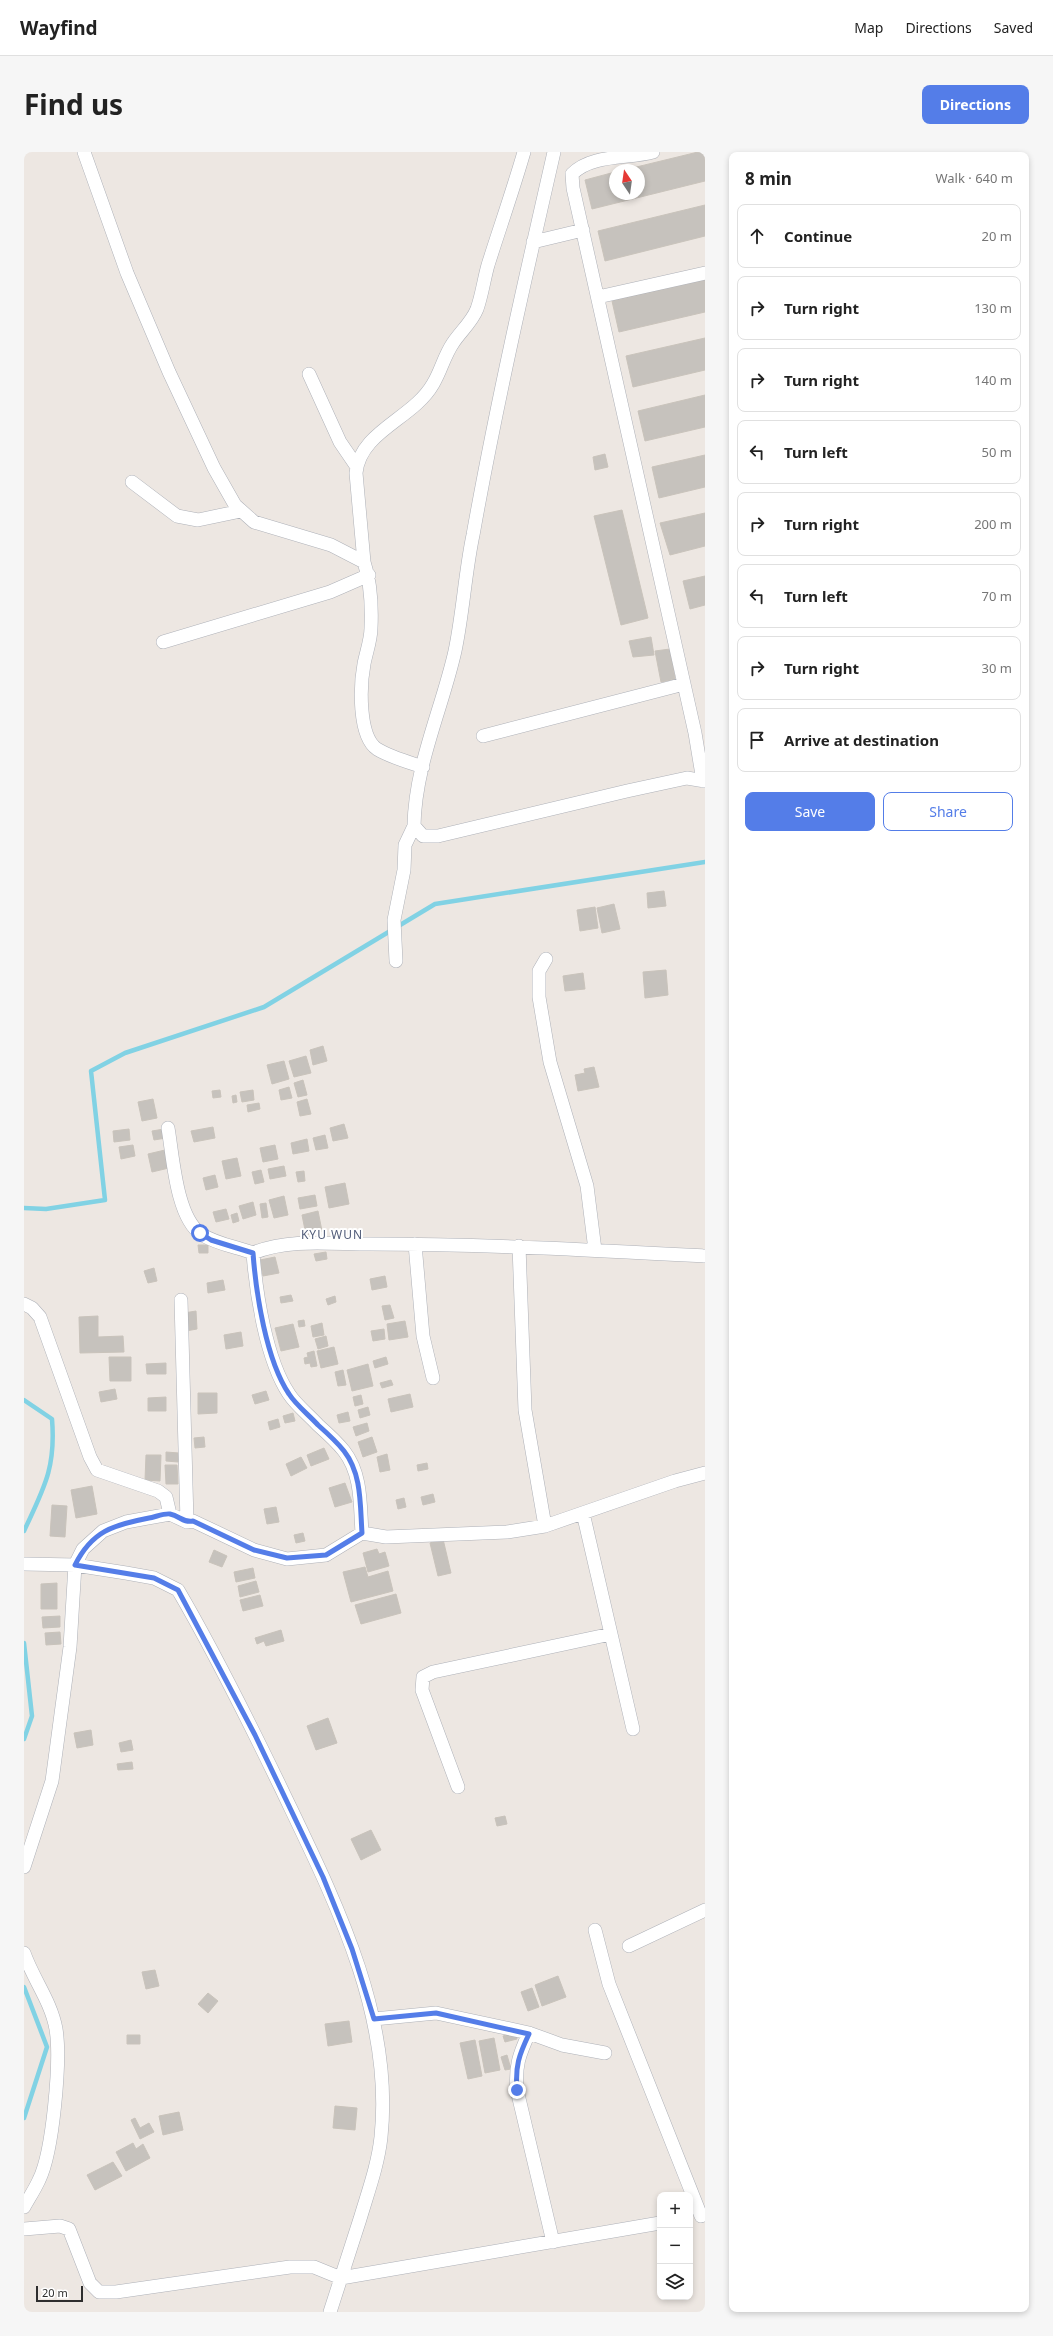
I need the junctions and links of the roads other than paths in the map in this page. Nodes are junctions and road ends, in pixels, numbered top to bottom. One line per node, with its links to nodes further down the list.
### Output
1 (84, 152): 12 (street)
2 (524, 152): 10 (street)
3 (554, 152): 6 (street)
4 (653, 152): 5 (street)
5 (583, 230): 6 (street); 8 (street)
6 (534, 242): 18 (street)
7 (705, 273): 8 (street)
8 (598, 297): 16 (street)
9 (309, 374): 10 (street)
10 (357, 466): 13 (street)
11 (132, 482): 12 (street)
12 (241, 511): 13 (street)
13 (364, 562): 14 (street)
14 (369, 575): 15 (street); 18 (street)
15 (163, 642)
16 (684, 684): 17 (street); 19 (street)
17 (483, 736)
18 (423, 768): 20 (street)
19 (704, 781): 20 (street)
20 (414, 826): 22 (street)
21 (546, 959): 26 (street)
22 (396, 961)
23 (168, 1128): 27 (street)
24 (415, 1244): 25 (street); 27 (street); 31 (street)
25 (519, 1246): 26 (street); 36 (street)
26 (595, 1250): 28 (street)
27 (253, 1253): 37 (street)
28 (705, 1256)
29 (181, 1300): 35 (street)
30 (24, 1304): 34 (street)
31 (433, 1378)
32 (705, 1473): 33 (street)
33 (582, 1513): 36 (street); 40 (street)
34 (170, 1514): 35 (street); 39 (street)
35 (187, 1522): 37 (street)
36 (545, 1526): 37 (street)
37 (362, 1533)
38 (24, 1564): 39 (street)
39 (75, 1565): 43 (street); 48 (street)
40 (611, 1634): 41 (street); 42 (street)
41 (634, 1729)
42 (458, 1787)
43 (24, 1867)
44 (705, 1910): 46 (street)
45 (595, 1930): 52 (street)
46 (629, 1946)
47 (24, 1953): 51 (street)
48 (374, 2019): 49 (street); 56 (street)
49 (529, 2034): 50 (street); 55 (street)
50 (605, 2053)
51 (24, 2207)
52 (699, 2217)
53 (657, 2224): 55 (street)
54 (24, 2229): 56 (street)
55 (553, 2242): 56 (street)
56 (341, 2278): 57 (street)
57 (330, 2312)

